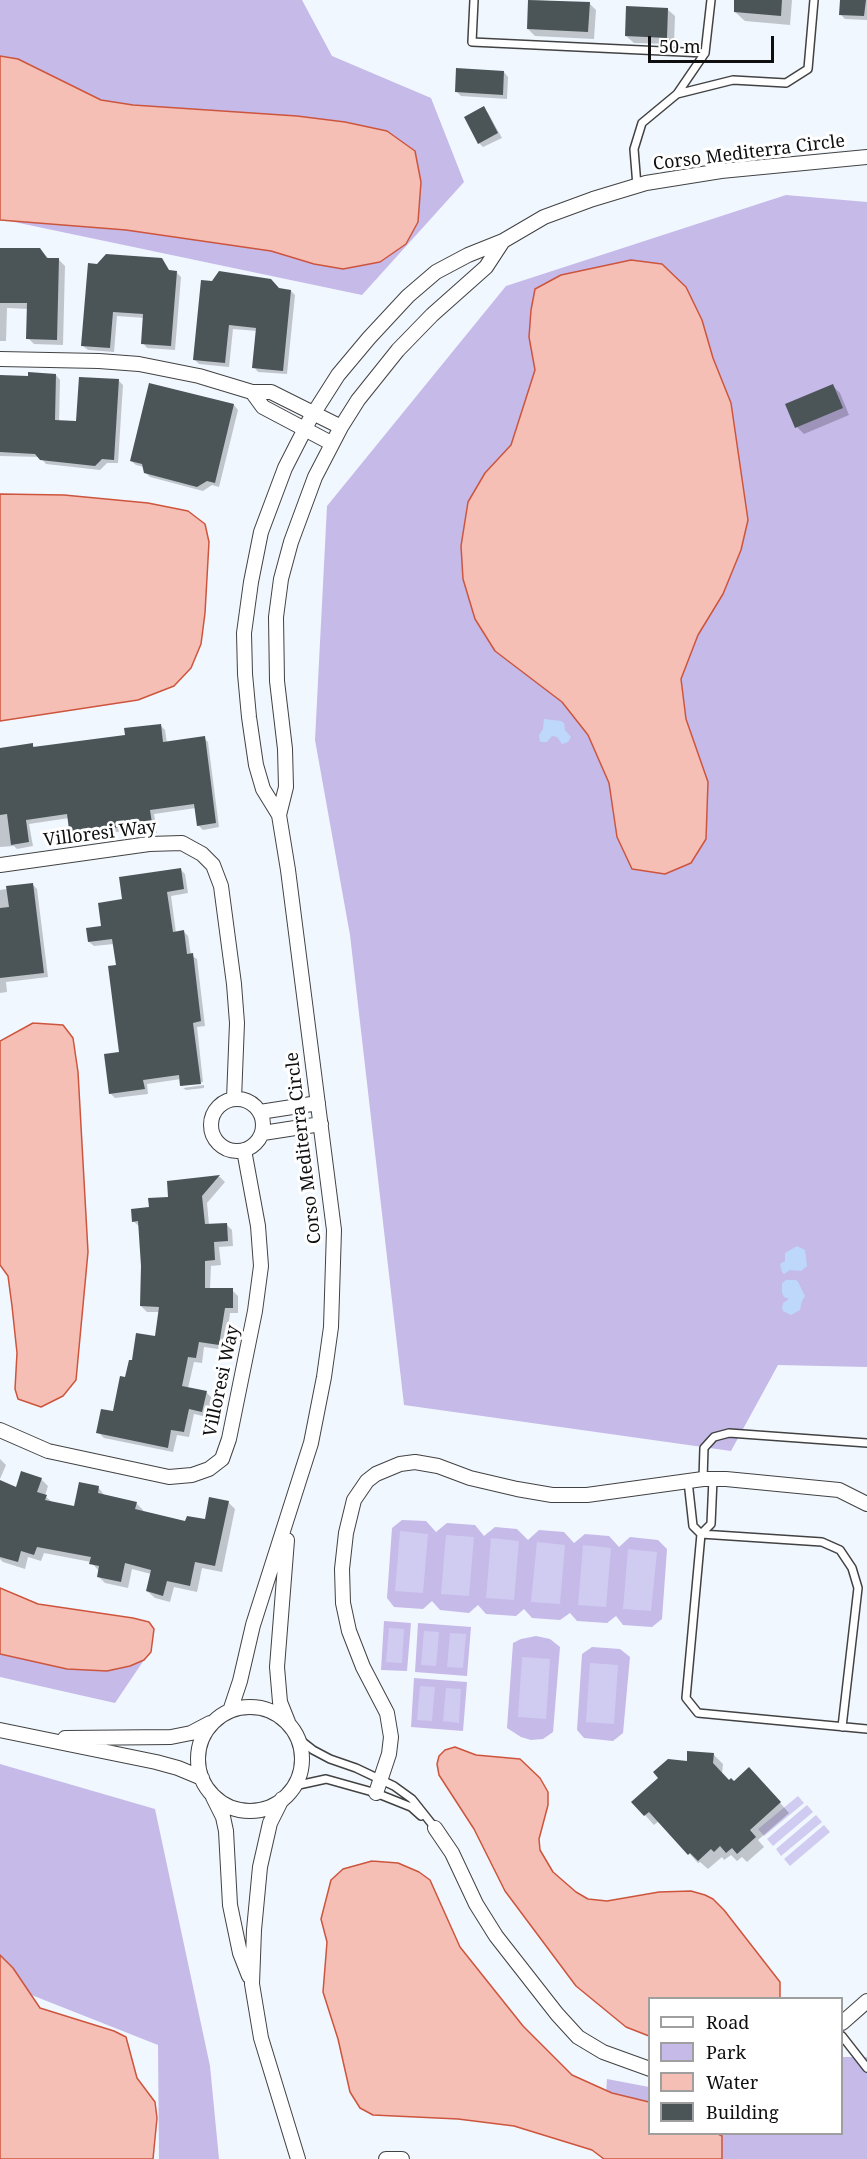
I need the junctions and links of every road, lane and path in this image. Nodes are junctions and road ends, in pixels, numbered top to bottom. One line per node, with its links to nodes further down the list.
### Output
1 (474, 0): 4 (lane)
2 (711, 0): 4 (lane)
3 (814, 0): 5 (lane)
4 (705, 53): 5 (lane)
5 (677, 94): 7 (lane)
6 (867, 158): 7 (street, Corso Mediterra Circle)
7 (637, 186): 8 (street, Corso Mediterra Circle)
8 (503, 241): 11 (street, Corso Mediterra Circle); 12 (street, Corso Mediterra Circle)
9 (0, 359): 10 (street)
10 (252, 392): 11 (street); 13 (street)
11 (314, 413): 12 (street); 13 (street, Corso Mediterra Circle)
12 (341, 426): 14 (street, Corso Mediterra Circle)
13 (305, 429): 14 (street); 15 (street, Corso Mediterra Circle)
14 (331, 443): 15 (street, Corso Mediterra Circle)
15 (279, 815): 18 (street, Corso Mediterra Circle)
16 (0, 865): 17 (street, Villoresi Way)
17 (234, 1099): 19 (street); 22 (street)
18 (318, 1103): 19 (street); 20 (street, Corso Mediterra Circle)
19 (260, 1112): 21 (street)
20 (321, 1124): 21 (street); 28 (street, Corso Mediterra Circle)
21 (263, 1133): 22 (street)
22 (244, 1150): 23 (street, Villoresi Way)
23 (0, 1430)
24 (867, 1443): 25 (lane)
25 (708, 1479): 26 (street); 27 (street); 29 (lane)
26 (688, 1481): 29 (lane); 39 (street)
27 (867, 1504)
28 (290, 1510): 30 (street, Corso Mediterra Circle); 32 (street, Corso Mediterra Circle)
29 (701, 1534): 33 (lane); 33 (lane)
30 (230, 1711): 31 (street, Corso Mediterra Circle); 32 (street, Corso Mediterra Circle)
31 (216, 1719): 36 (street); 38 (street, Corso Mediterra Circle)
32 (289, 1724): 37 (street, Corso Mediterra Circle)
33 (842, 1727): 34 (lane)
34 (867, 1729)
35 (0, 1730): 36 (street)
36 (42, 1739): 38 (street)
37 (299, 1739): 39 (lane); 40 (street, Corso Mediterra Circle)
38 (202, 1778): 42 (street, Corso Mediterra Circle)
39 (381, 1778): 41 (street); 44 (lane)
40 (294, 1786): 41 (lane); 43 (street, Corso Mediterra Circle)
41 (376, 1793): 44 (lane)
42 (212, 1794): 43 (street, Corso Mediterra Circle); 45 (street, Corso Mediterra Circle)
43 (282, 1799): 45 (street, Corso Mediterra Circle)
44 (435, 1828): 49 (street)
45 (252, 1984): 51 (street, Corso Mediterra Circle)
46 (867, 2001): 47 (street)
47 (843, 2022)
48 (843, 2037): 50 (lane)
49 (648, 2068)
50 (867, 2068)
51 (297, 2159)
52 (386, 2159): 53 (street)
53 (402, 2159)

